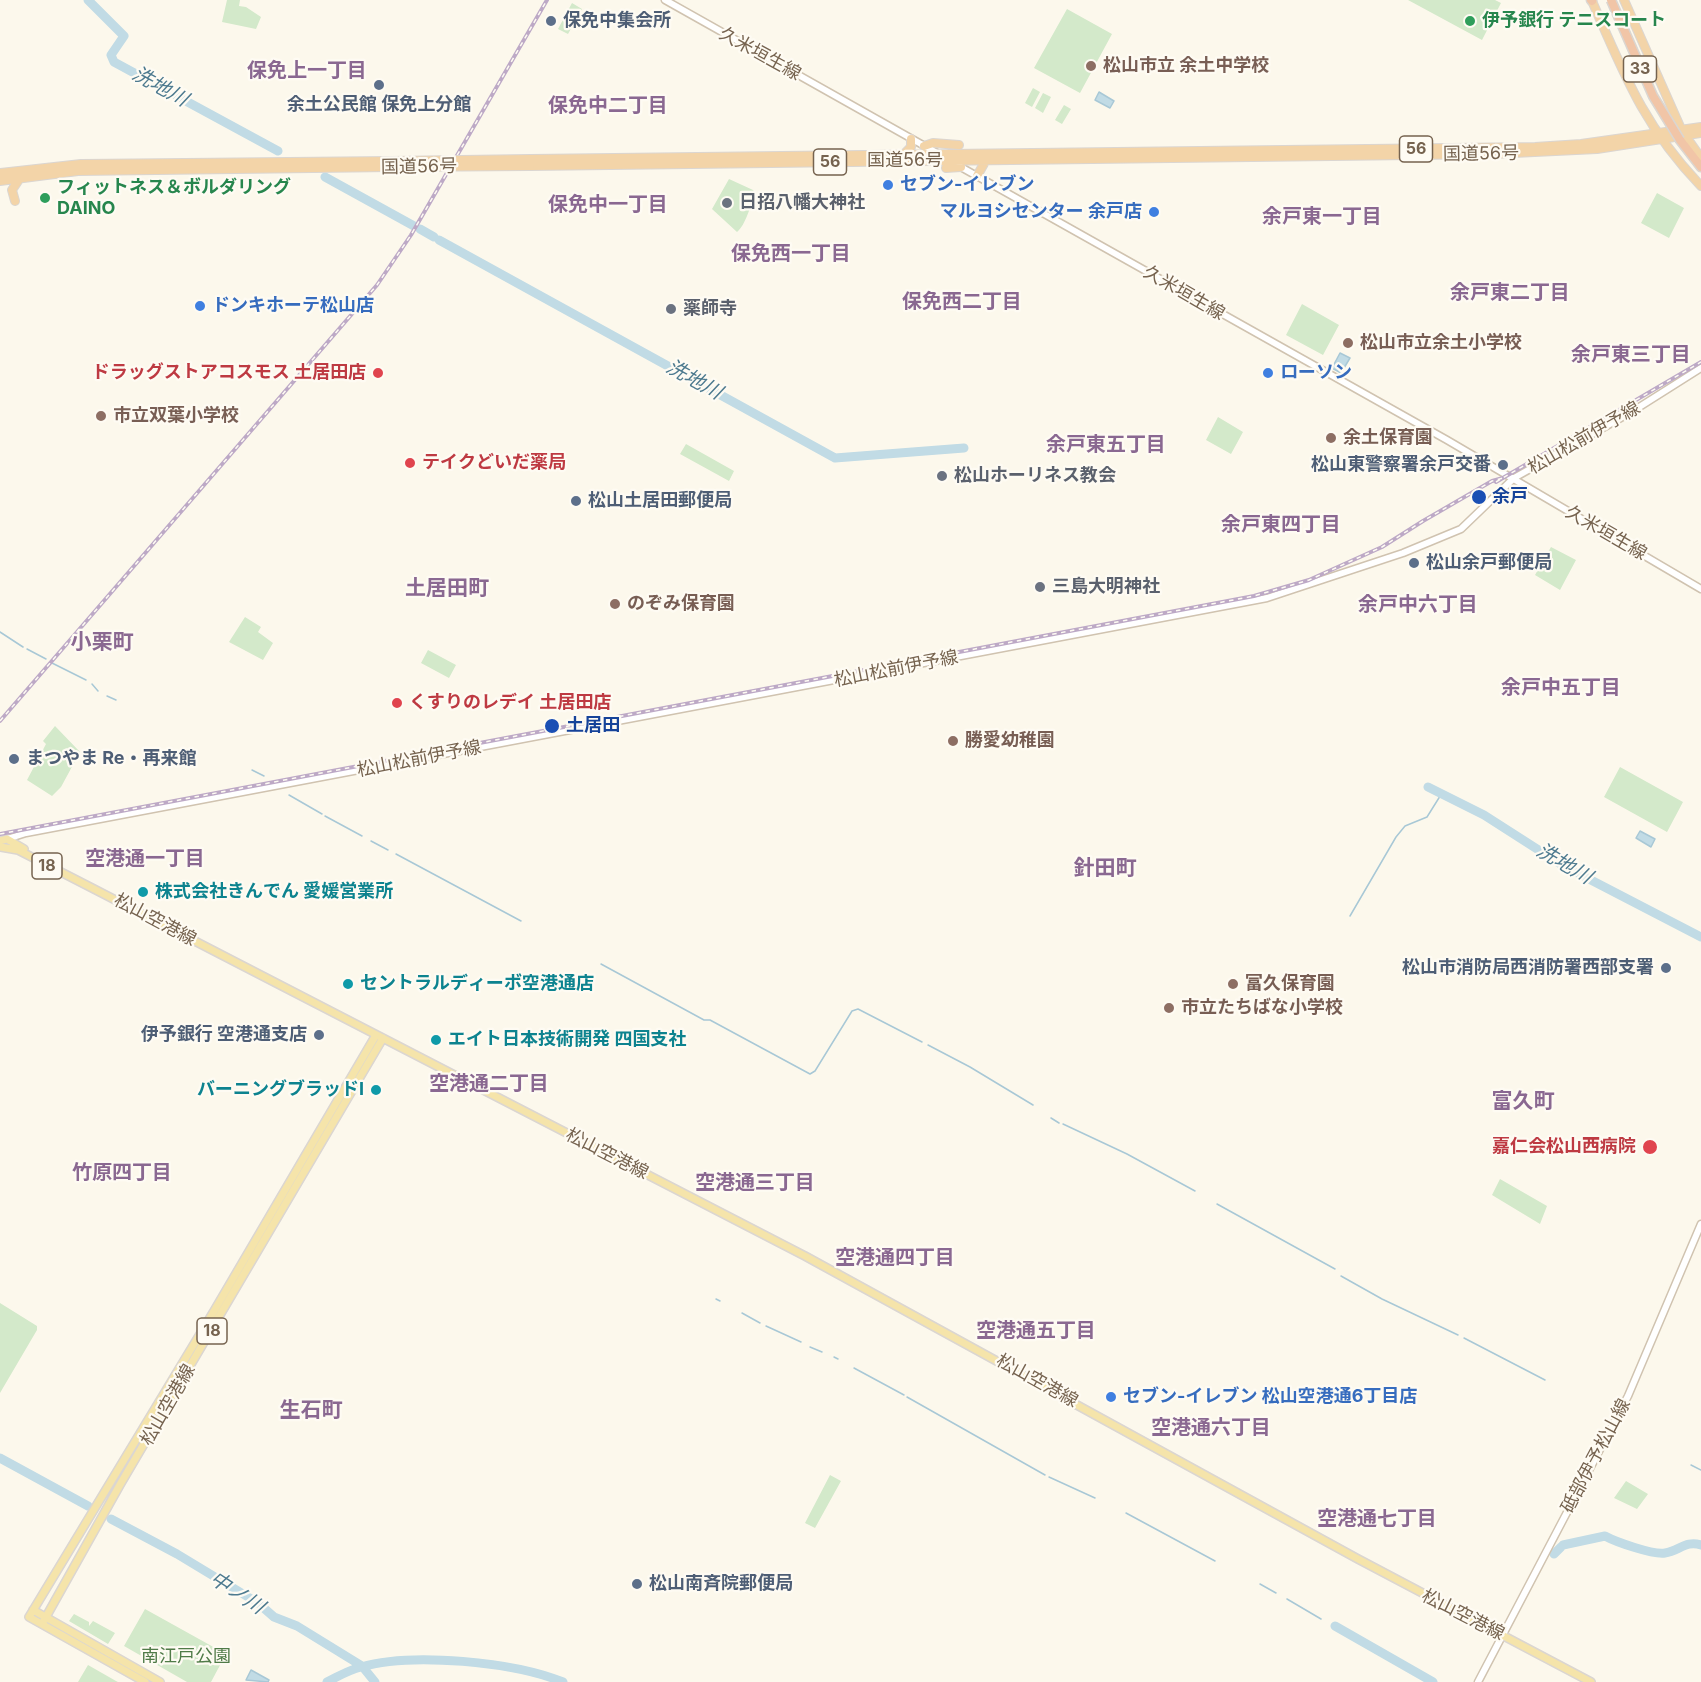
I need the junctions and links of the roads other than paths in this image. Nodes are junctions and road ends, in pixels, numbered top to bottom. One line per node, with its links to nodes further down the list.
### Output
1 (665, 0): 9 (main road, 久米垣生線)
2 (1611, 0): 7 (highway, 33, bridge)
3 (1624, 0): 7 (highway, 33)
4 (1592, 1): 8 (highway, 33)
5 (1701, 127): 7 (highway, 国道56号 / 56)
6 (1701, 133): 7 (highway, 国道56号 / 56)
7 (1681, 134): 8 (highway, 国道56号 / 56); 14 (highway); 21 (highway)
8 (1659, 137): 11 (highway, 国道56号 / 56); 15 (highway, 国道56号 / 56); 27 (highway)
9 (911, 139): 10 (main road, 久米垣生線); 12 (highway)
10 (924, 146): 11 (highway); 13 (main road, 久米垣生線)
11 (955, 153): 13 (highway, 国道56号 / 56); 19 (highway)
12 (904, 154): 13 (highway, 国道56号 / 56); 16 (highway, 国道56号 / 56)
13 (938, 154): 19 (main road, 久米垣生線)
14 (1701, 158)
15 (986, 160): 19 (highway, 国道56号 / 56); 24 (highway)
16 (530, 162): 17 (highway, 国道56号 / 56, bridge); 18 (highway, 国道56号 / 56)
17 (392, 164): 23 (highway, 国道56号 / 56); 25 (highway, 国道56号 / 56)
18 (661, 164): 19 (highway, 国道56号 / 56); 22 (highway)
19 (947, 167): 20 (highway, 56)
20 (962, 167): 24 (main road, 久米垣生線)
21 (1701, 167)
22 (656, 172)
23 (0, 173)
24 (977, 176): 30 (main road, 久米垣生線)
25 (20, 178): 26 (highway, 国道56号 / 56); 28 (highway)
26 (0, 181)
27 (1701, 186)
28 (15, 201)
29 (1701, 368): 30 (main road, 松山松前伊予線)
30 (1514, 478): 31 (main road, 久米垣生線); 32 (main road, 松山松前伊予線)
31 (1701, 589)
32 (10, 842): 33 (main road, 18); 33 (main road, 松山空港線 / 18)
33 (30, 854): 34 (main road, 松山空港線 / 18); 34 (main road, 松山空港線 / 18)
34 (94, 888): 35 (main road, 松山空港線 / 18)
35 (379, 1036): 37 (main road, 松山空港線 / 18); 37 (main road, 松山空港線 / 18); 38 (main road, 松山空港線 / 18)
36 (1701, 1224): 38 (main road, 砥部伊予松山線)
37 (44, 1621): 39 (main road, 松山空港線 / 18); 40 (main road, 松山空港線 / 18)
38 (1503, 1636): 41 (main road, 砥部伊予松山線); 42 (main road, 松山空港線 / 18)
39 (145, 1682)
40 (160, 1682)
41 (1478, 1682)
42 (1591, 1682)

